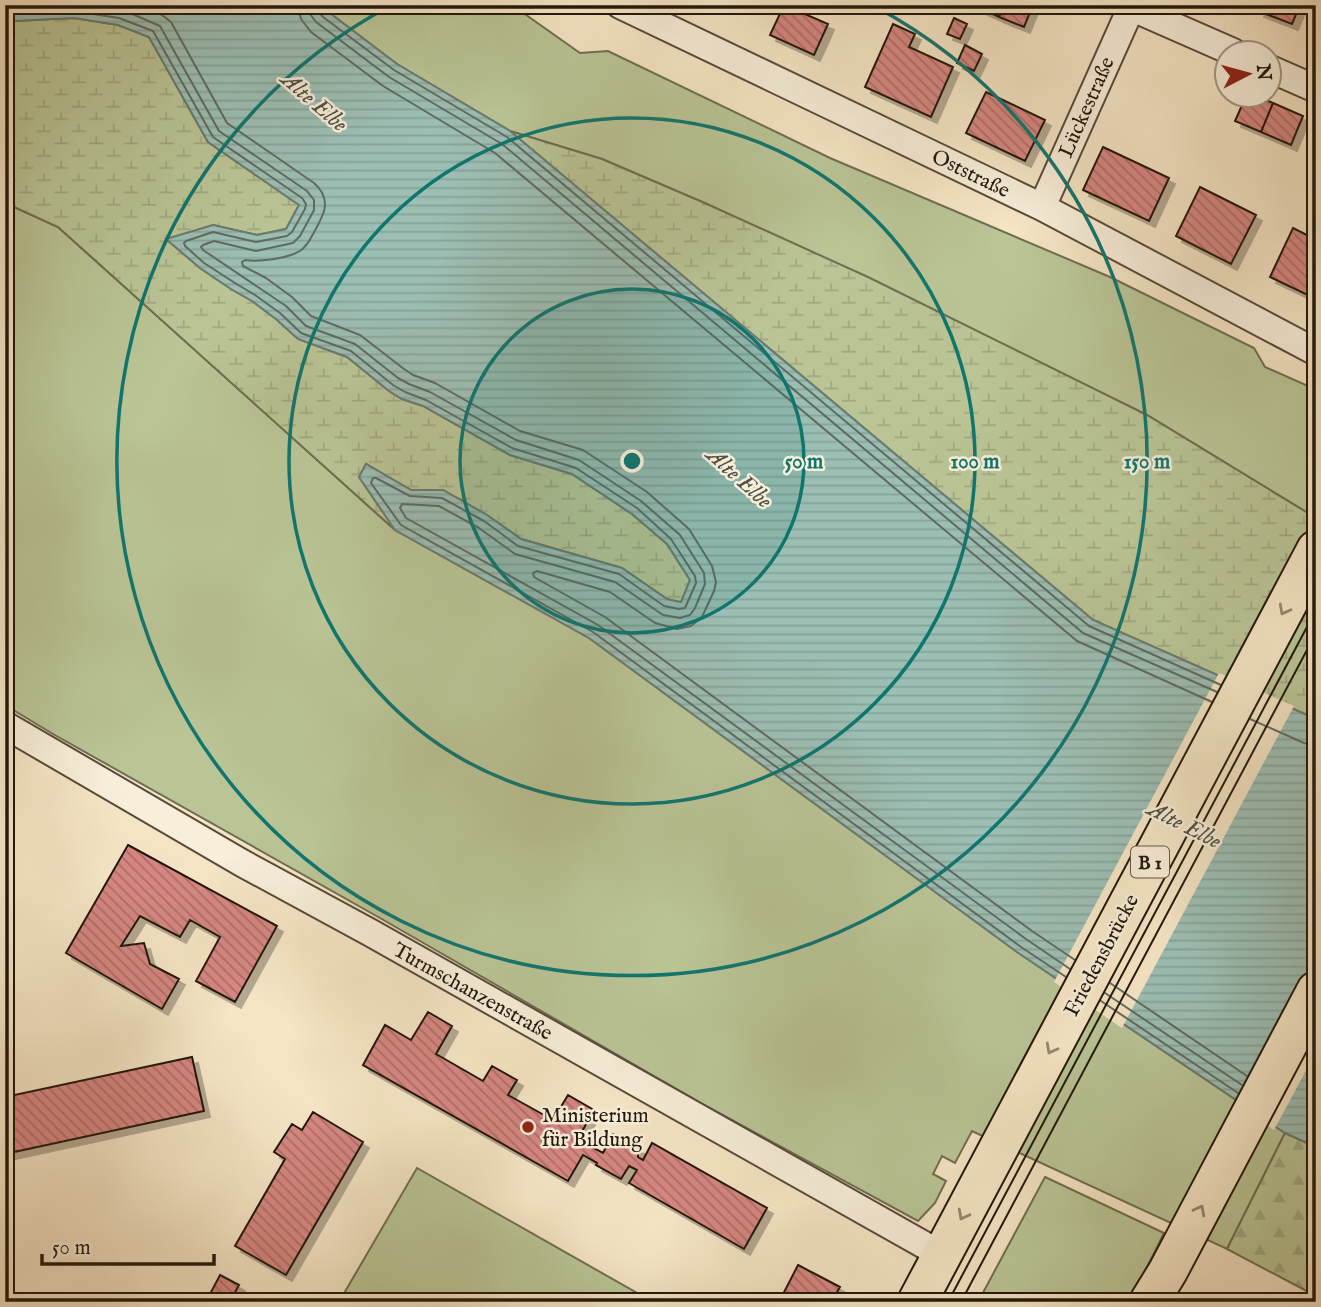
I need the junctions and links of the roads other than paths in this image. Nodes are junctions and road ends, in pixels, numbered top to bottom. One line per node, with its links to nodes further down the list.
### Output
1 (620, 5): 6 (street, Oststraße)
2 (1128, 6): 3 (street); 6 (street, Lückestraße)
3 (1212, 43)
4 (1282, 74): 5 (street)
5 (1316, 89)
6 (1042, 207): 7 (street, Oststraße)
7 (1316, 352)
8 (1316, 550): 11 (main road, Friedensbrücke / B 1, one-way to 11)
9 (5, 725): 11 (street, Turmschanzenstraße)
10 (1316, 991): 12 (main road, one-way to 10)
11 (942, 1255): 13 (main road, B 1)
12 (1158, 1286)
13 (917, 1302)

